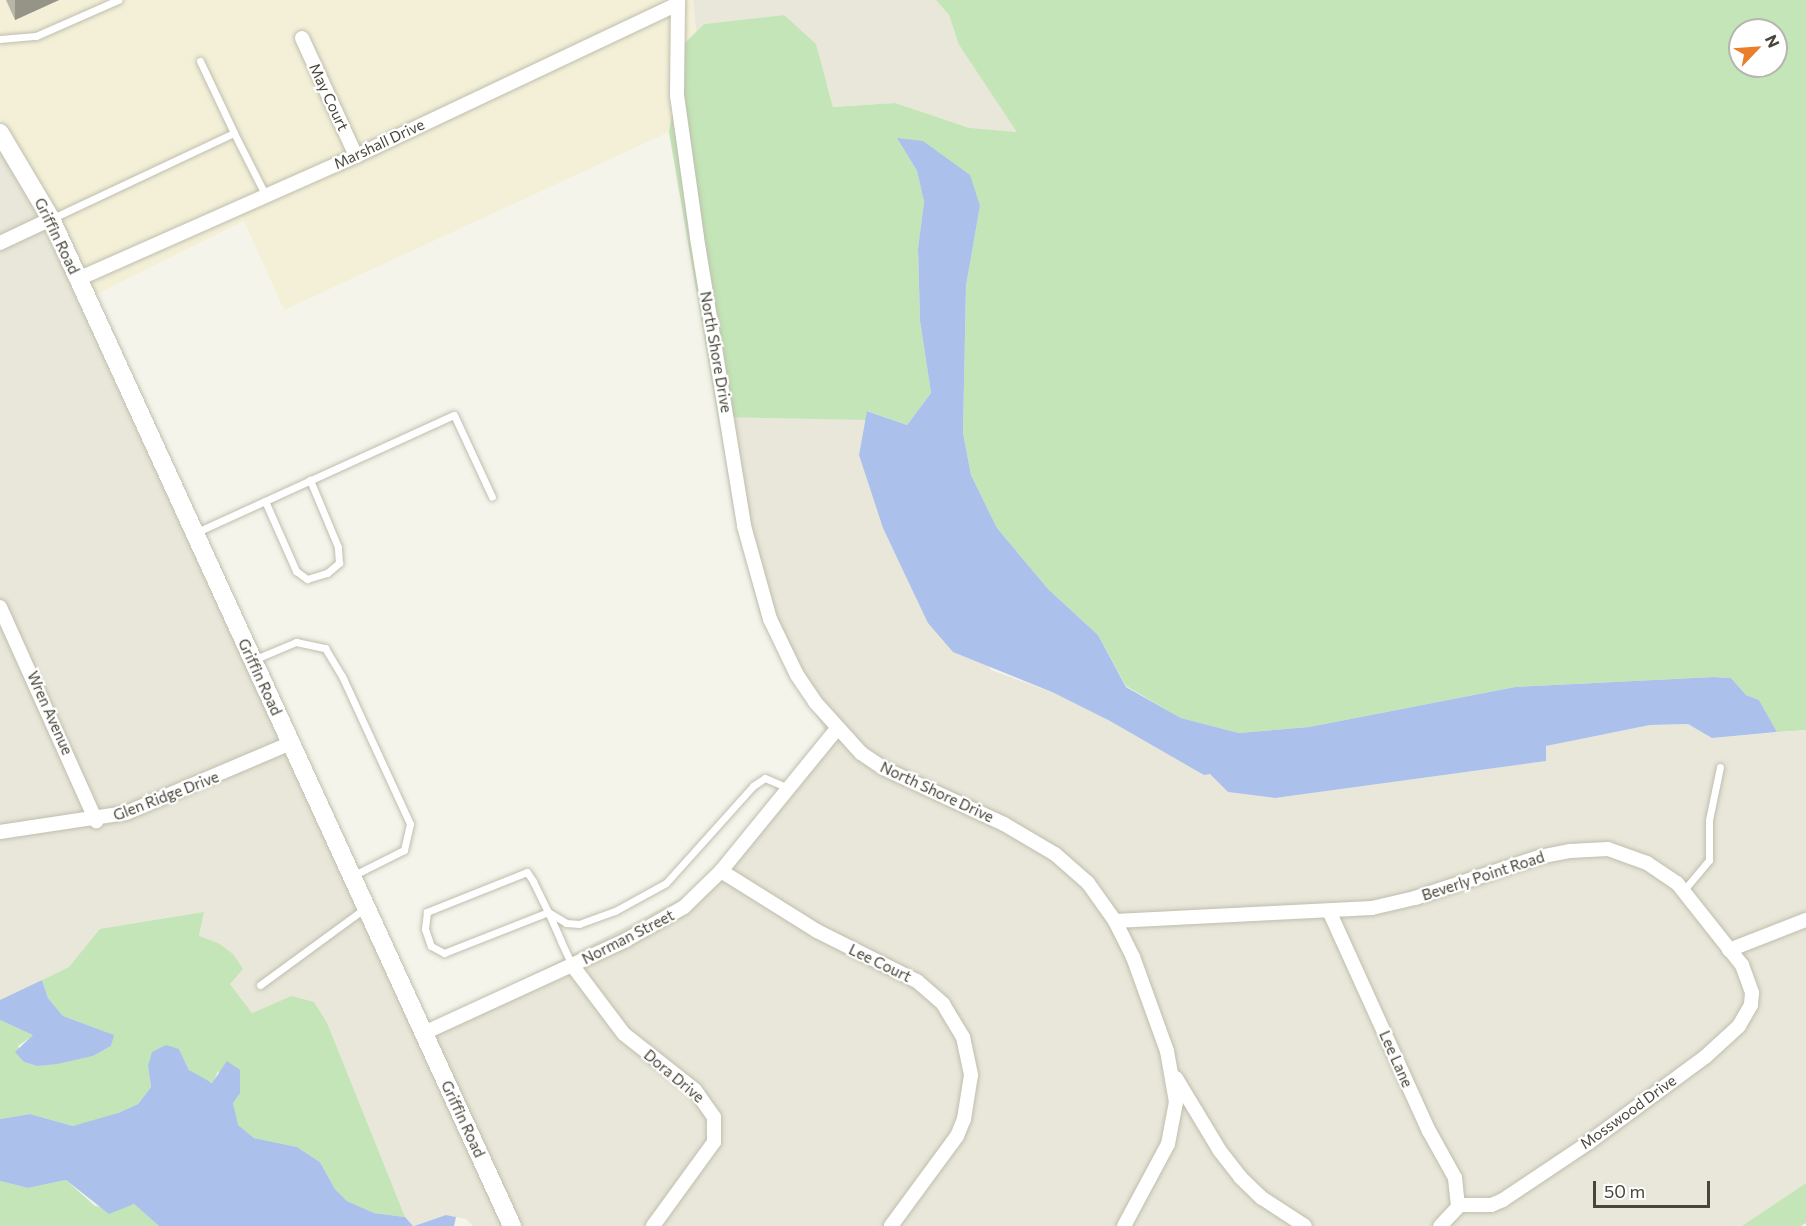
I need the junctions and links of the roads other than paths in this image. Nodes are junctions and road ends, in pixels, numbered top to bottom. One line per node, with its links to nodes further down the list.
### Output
1 (118, 0): 4 (lane)
2 (678, 2): 8 (street, Marshall Drive); 19 (street, North Shore Drive)
3 (302, 38): 8 (street, May Court)
4 (0, 39)
5 (200, 61): 7 (lane)
6 (0, 133): 10 (street, Griffin Road)
7 (234, 133): 9 (lane); 10 (lane)
8 (356, 156): 9 (street, Marshall Drive)
9 (266, 196): 12 (street, Marshall Drive)
10 (51, 219): 11 (street); 12 (street, Griffin Road)
11 (0, 243)
12 (78, 279): 16 (street, Griffin Road)
13 (310, 480): 14 (lane); 15 (lane); 15 (lane)
14 (492, 497)
15 (265, 501): 16 (lane)
16 (194, 533): 18 (street, Griffin Road)
17 (0, 607): 23 (street, Wren Avenue)
18 (252, 660): 20 (street, Griffin Road); 26 (lane)
19 (837, 729): 22 (street, Norman Street); 32 (street, North Shore Drive)
20 (291, 743): 23 (street, Glen Ridge Drive); 26 (street, Griffin Road)
21 (1720, 767): 27 (lane)
22 (789, 788): 25 (street, Norman Street); 29 (lane)
23 (96, 821): 24 (street, Glen Ridge Drive)
24 (0, 832)
25 (721, 871): 34 (street, Norman Street); 41 (street, Lee Court)
26 (352, 876): 28 (street, Griffin Road)
27 (1684, 890): 30 (street, Beverly Point Road); 33 (street, Beverly Point Road)
28 (366, 908): 35 (lane); 36 (street, Griffin Road)
29 (548, 912): 29 (lane); 34 (lane)
30 (1330, 913): 32 (street, Beverly Point Road); 38 (street, Lee Lane)
31 (1806, 920): 33 (street)
32 (1115, 921): 37 (street, North Shore Drive)
33 (1729, 950): 38 (street, Mosswood Drive)
34 (572, 965): 36 (street, Norman Street); 40 (street, Dora Drive)
35 (260, 985)
36 (424, 1033): 39 (street, Griffin Road)
37 (1172, 1071): 42 (street, North Shore Drive); 43 (street)
38 (1459, 1205): 44 (street)
39 (512, 1226)
40 (653, 1226)
41 (891, 1226)
42 (1124, 1226)
43 (1305, 1226)
44 (1440, 1226)

